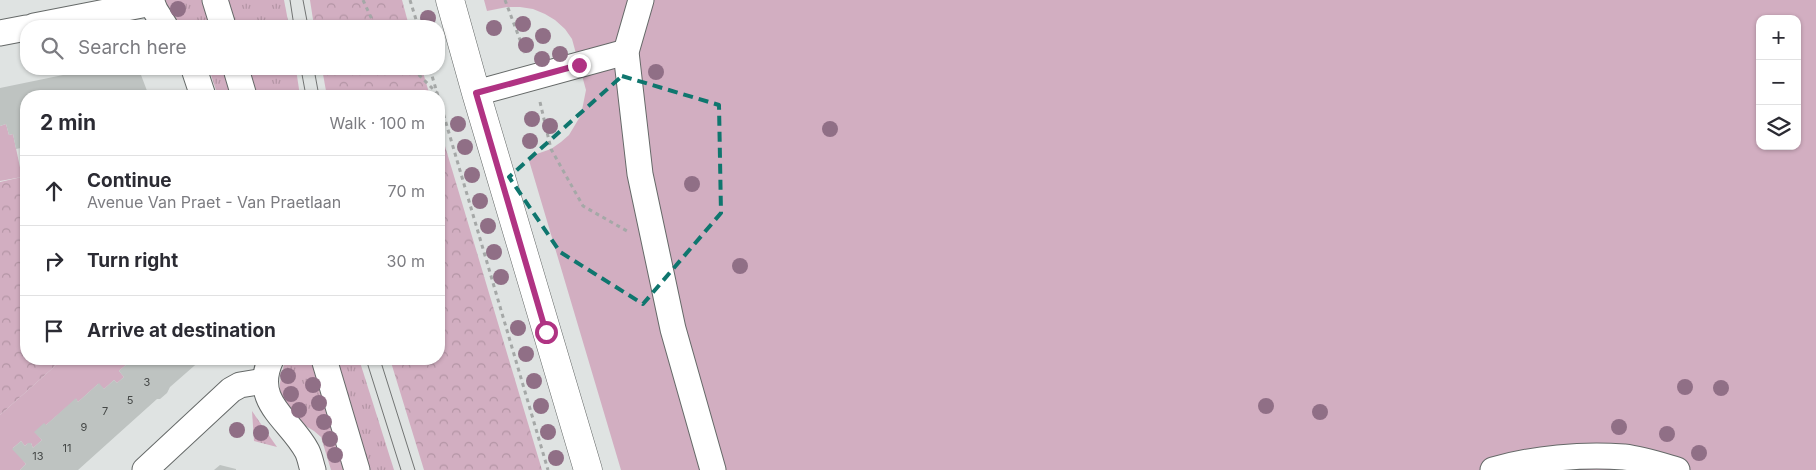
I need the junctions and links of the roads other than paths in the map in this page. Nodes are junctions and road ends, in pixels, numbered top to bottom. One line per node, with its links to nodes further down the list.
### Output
1 (215, 0): 7 (street)
2 (450, 0): 15 (main road)
3 (641, 0): 10 (street)
4 (152, 1): 5 (street); 6 (street)
5 (62, 20)
6 (163, 20)
7 (221, 20)
8 (20, 29): 9 (street)
9 (0, 33)
10 (626, 52): 15 (street); 22 (street)
11 (196, 75): 13 (street)
12 (238, 75): 14 (street)
13 (201, 90)
14 (242, 90)
15 (476, 93): 21 (main road)
16 (326, 365): 20 (street)
17 (268, 370): 18 (street); 19 (street)
18 (145, 470)
19 (313, 470)
20 (357, 470)
21 (588, 470)
22 (713, 470)
23 (1493, 470): 24 (street)
24 (1677, 470)

